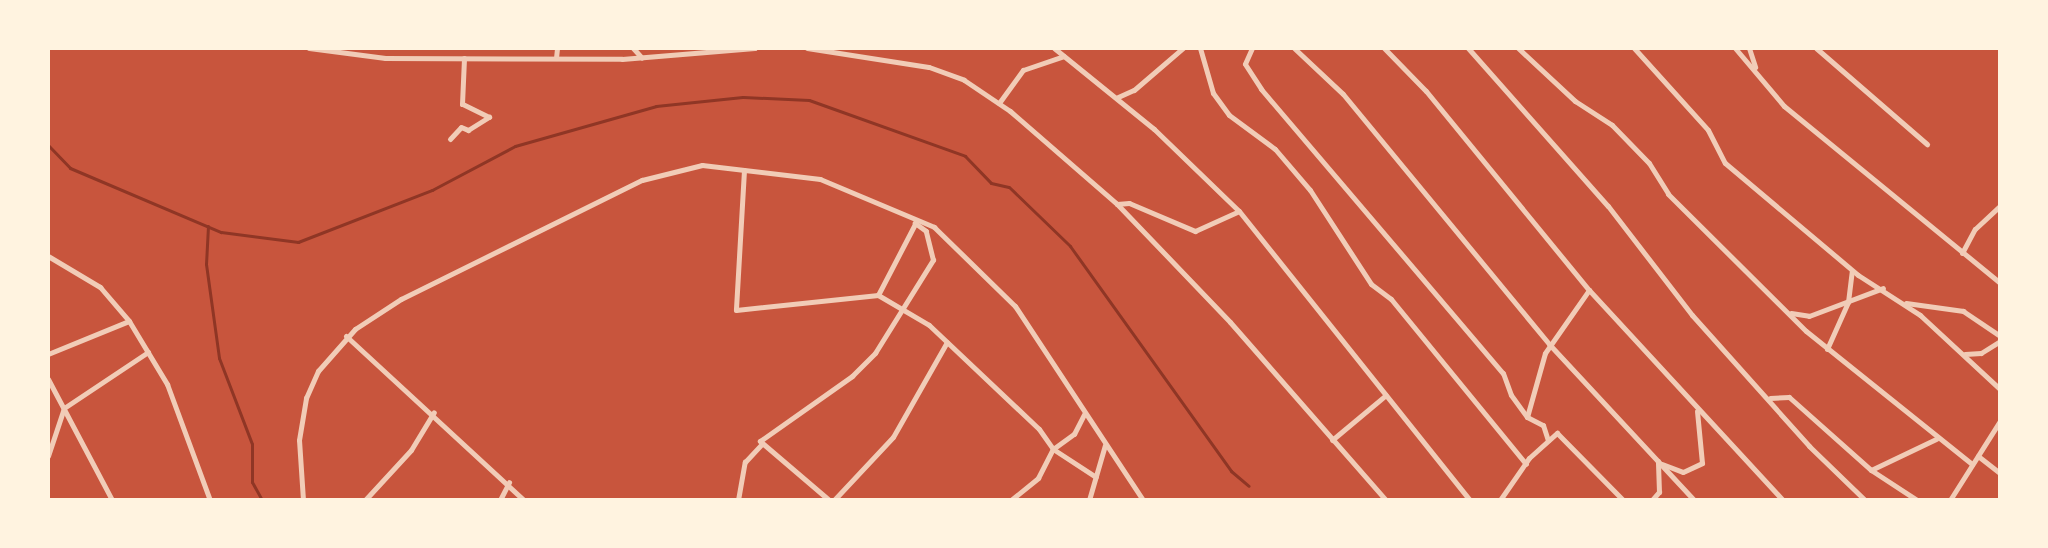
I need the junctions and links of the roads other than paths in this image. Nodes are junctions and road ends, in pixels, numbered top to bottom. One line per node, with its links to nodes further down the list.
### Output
1 (309, 48): 19 (street)
2 (558, 48): 23 (street)
3 (633, 48): 24 (street)
4 (755, 48): 24 (street)
5 (807, 48): 20 (street)
6 (869, 48): 20 (street)
7 (1054, 48): 21 (street)
8 (1183, 48): 26 (street)
9 (1200, 48): 75 (street)
10 (1252, 48): 64 (street)
11 (1294, 48): 51 (street)
12 (1384, 48): 40 (street)
13 (1468, 48): 59 (street)
14 (1518, 48): 45 (street)
15 (1634, 48): 37 (street)
16 (1735, 48): 25 (street)
17 (1749, 48): 25 (street)
18 (1816, 48): 29 (street)
19 (348, 51): 22 (street)
20 (866, 56): 27 (street)
21 (1064, 56): 26 (street); 27 (street)
22 (464, 58): 23 (street); 28 (street)
23 (556, 58): 24 (street)
24 (642, 58)
25 (1755, 68): 35 (street)
26 (1118, 97): 33 (street)
27 (999, 103): 31 (street)
28 (450, 139)
29 (1927, 144)
30 (744, 170): 34 (street); 41 (street); 47 (street)
31 (1117, 204): 33 (street); 67 (street)
32 (2000, 206): 35 (street)
33 (1239, 211): 58 (street)
34 (916, 220): 41 (street); 44 (street); 63 (street)
35 (1962, 253): 38 (street)
36 (48, 256): 46 (street)
37 (1852, 271): 39 (street); 42 (street)
38 (2000, 283)
39 (1883, 288): 42 (street); 43 (street)
40 (1589, 290): 51 (street); 61 (street)
41 (878, 295): 44 (street)
42 (1848, 302): 45 (street); 52 (street)
43 (1905, 303): 48 (street); 55 (street)
44 (905, 309): 50 (street); 69 (street)
45 (1790, 313): 52 (street)
46 (129, 321): 53 (street); 54 (street)
47 (346, 336): 62 (street); 83 (street)
48 (2000, 336)
49 (2000, 340): 55 (street)
50 (947, 342): 71 (street); 89 (street)
51 (1549, 344): 64 (street); 74 (street)
52 (1827, 349): 66 (street)
53 (148, 352): 60 (street); 82 (street)
54 (48, 354)
55 (1965, 354): 57 (street)
56 (48, 378): 60 (street)
57 (2000, 389)
58 (1386, 395): 67 (street); 94 (street)
59 (1770, 398): 77 (street); 100 (street)
60 (64, 408): 72 (street); 81 (street)
61 (1697, 411): 74 (street); 99 (street)
62 (434, 412): 80 (street); 84 (street)
63 (1084, 414): 70 (street); 71 (street)
64 (1527, 417): 68 (street)
65 (2000, 421): 73 (street)
66 (1936, 439): 76 (street); 77 (street)
67 (1332, 440): 93 (street)
68 (1548, 440): 75 (street); 96 (street)
69 (762, 444): 87 (street); 88 (street)
70 (1105, 445): 79 (street); 92 (street)
71 (1053, 449): 79 (street); 90 (street)
72 (48, 456)
73 (1978, 456): 76 (street); 78 (street)
74 (1659, 463): 97 (street); 98 (street)
75 (1526, 464): 95 (street)
76 (1972, 464): 102 (street)
77 (1871, 470): 101 (street)
78 (2000, 473)
79 (1096, 477): 91 (street)
80 (509, 482): 85 (street); 86 (street)
81 (112, 500)
82 (210, 500)
83 (303, 500)
84 (365, 500)
85 (500, 500)
86 (524, 500)
87 (738, 500)
88 (829, 500)
89 (834, 500)
90 (1011, 500)
91 (1089, 500)
92 (1143, 500)
93 (1386, 500)
94 (1470, 500)
95 (1500, 500)
96 (1623, 500)
97 (1652, 500)
98 (1694, 500)
99 (1783, 500)
100 (1866, 500)
101 (1917, 500)
102 (1950, 500)

